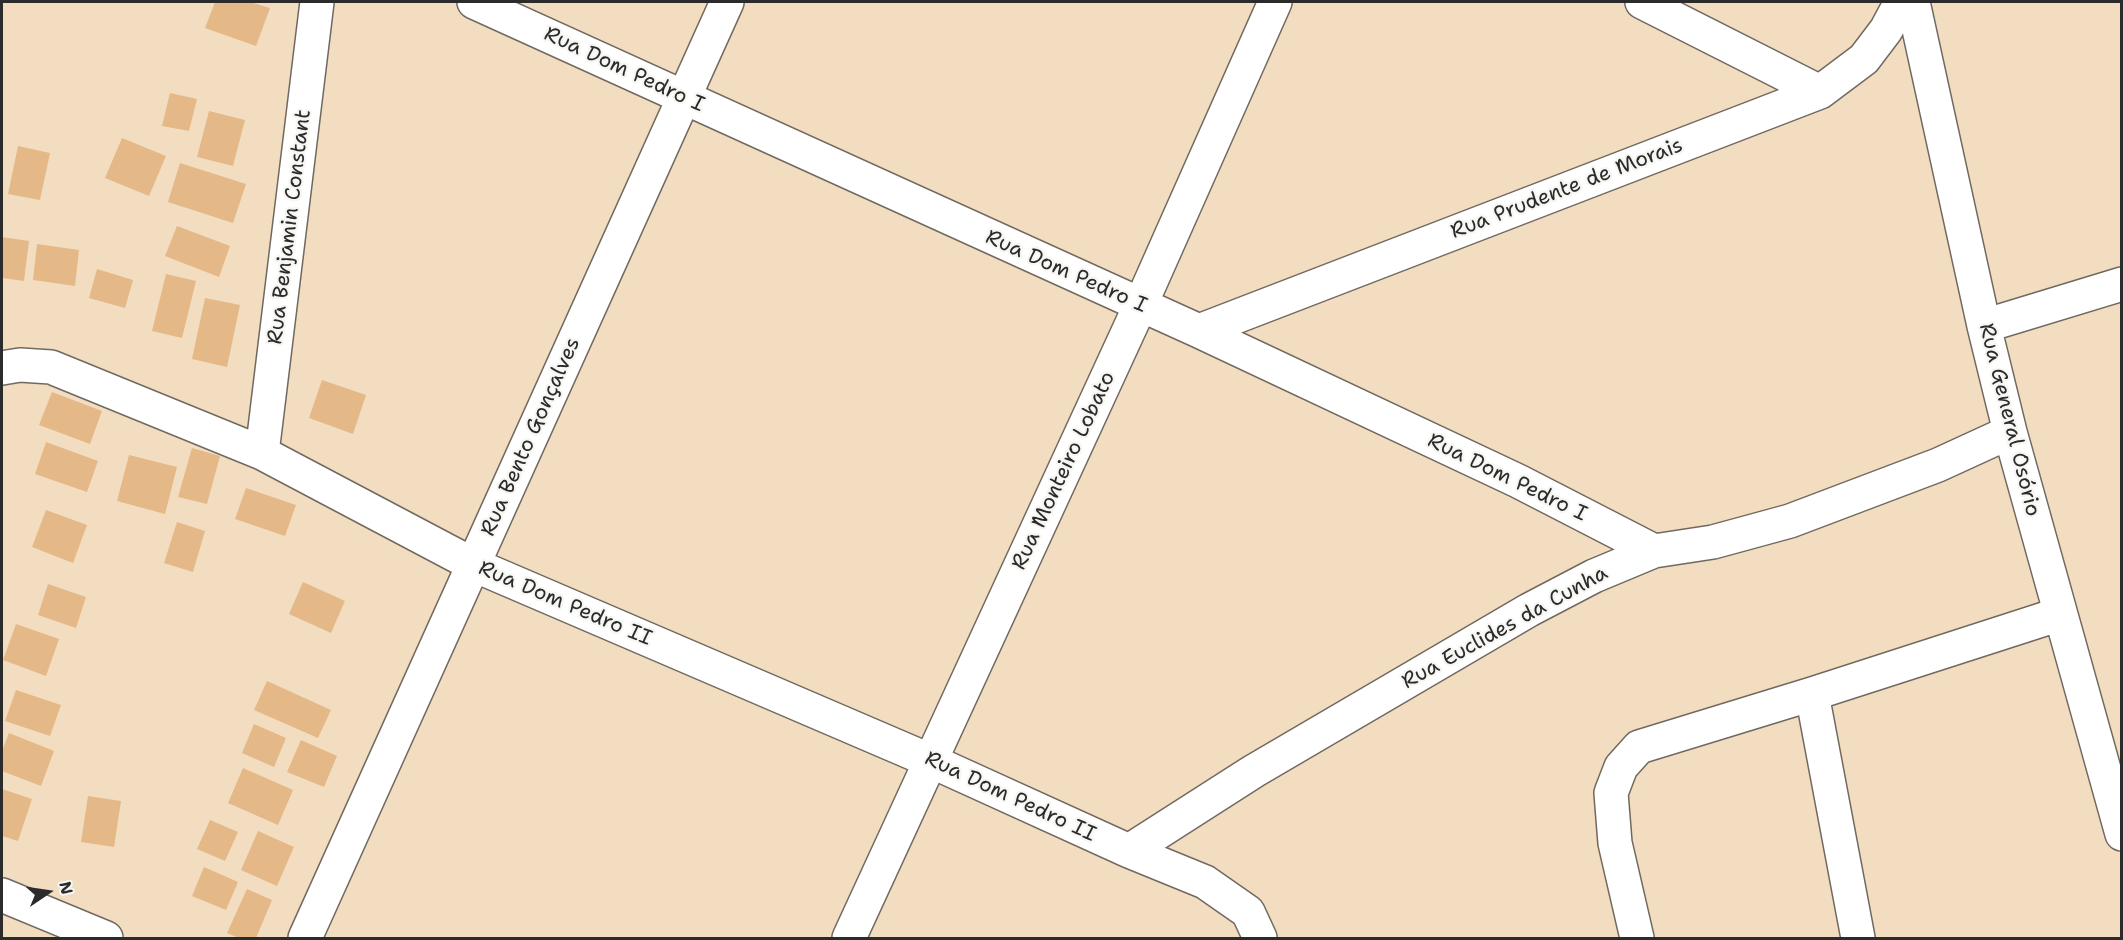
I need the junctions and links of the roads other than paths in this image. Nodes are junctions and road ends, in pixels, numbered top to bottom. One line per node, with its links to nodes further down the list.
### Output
1 (317, 2): 16 (street, Rua Benjamin Constant)
2 (474, 2): 9 (street, Rua Dom Pedro I)
3 (728, 2): 9 (street, Rua Bento Gonçalves)
4 (1275, 2): 11 (street, Rua Monteiro Lobato)
5 (1642, 2): 8 (street)
6 (1901, 2): 8 (street, Rua Prudente de Morais)
7 (1913, 2): 12 (street, Rua General Osório)
8 (1820, 92): 13 (street, Rua Prudente de Morais)
9 (684, 97): 11 (street, Rua Dom Pedro I); 18 (street, Rua Bento Gonçalves)
10 (2121, 284): 12 (street)
11 (1140, 306): 13 (street, Rua Dom Pedro I); 21 (street, Rua Monteiro Lobato)
12 (1984, 326): 15 (street, Rua General Osório)
13 (1198, 331): 17 (street, Rua Dom Pedro I)
14 (2, 368): 16 (street, Rua Dom Pedro II)
15 (2010, 432): 17 (street, Rua Euclides da Cunha); 19 (street, Rua General Osório)
16 (262, 453): 18 (street, Rua Dom Pedro II)
17 (1654, 551): 23 (street, Rua Euclides da Cunha)
18 (474, 565): 21 (street, Rua Dom Pedro II); 26 (street, Rua Bento Gonçalves)
19 (2060, 614): 20 (street); 22 (street, Rua General Osório)
20 (1812, 694): 29 (street); 30 (street)
21 (931, 760): 23 (street, Rua Dom Pedro II); 27 (street, Rua Monteiro Lobato)
22 (2121, 834)
23 (1129, 851): 28 (street, Rua Dom Pedro II)
24 (2, 895): 25 (street)
25 (106, 939)
26 (305, 939)
27 (849, 939)
28 (1260, 939)
29 (1637, 939)
30 (1858, 939)

